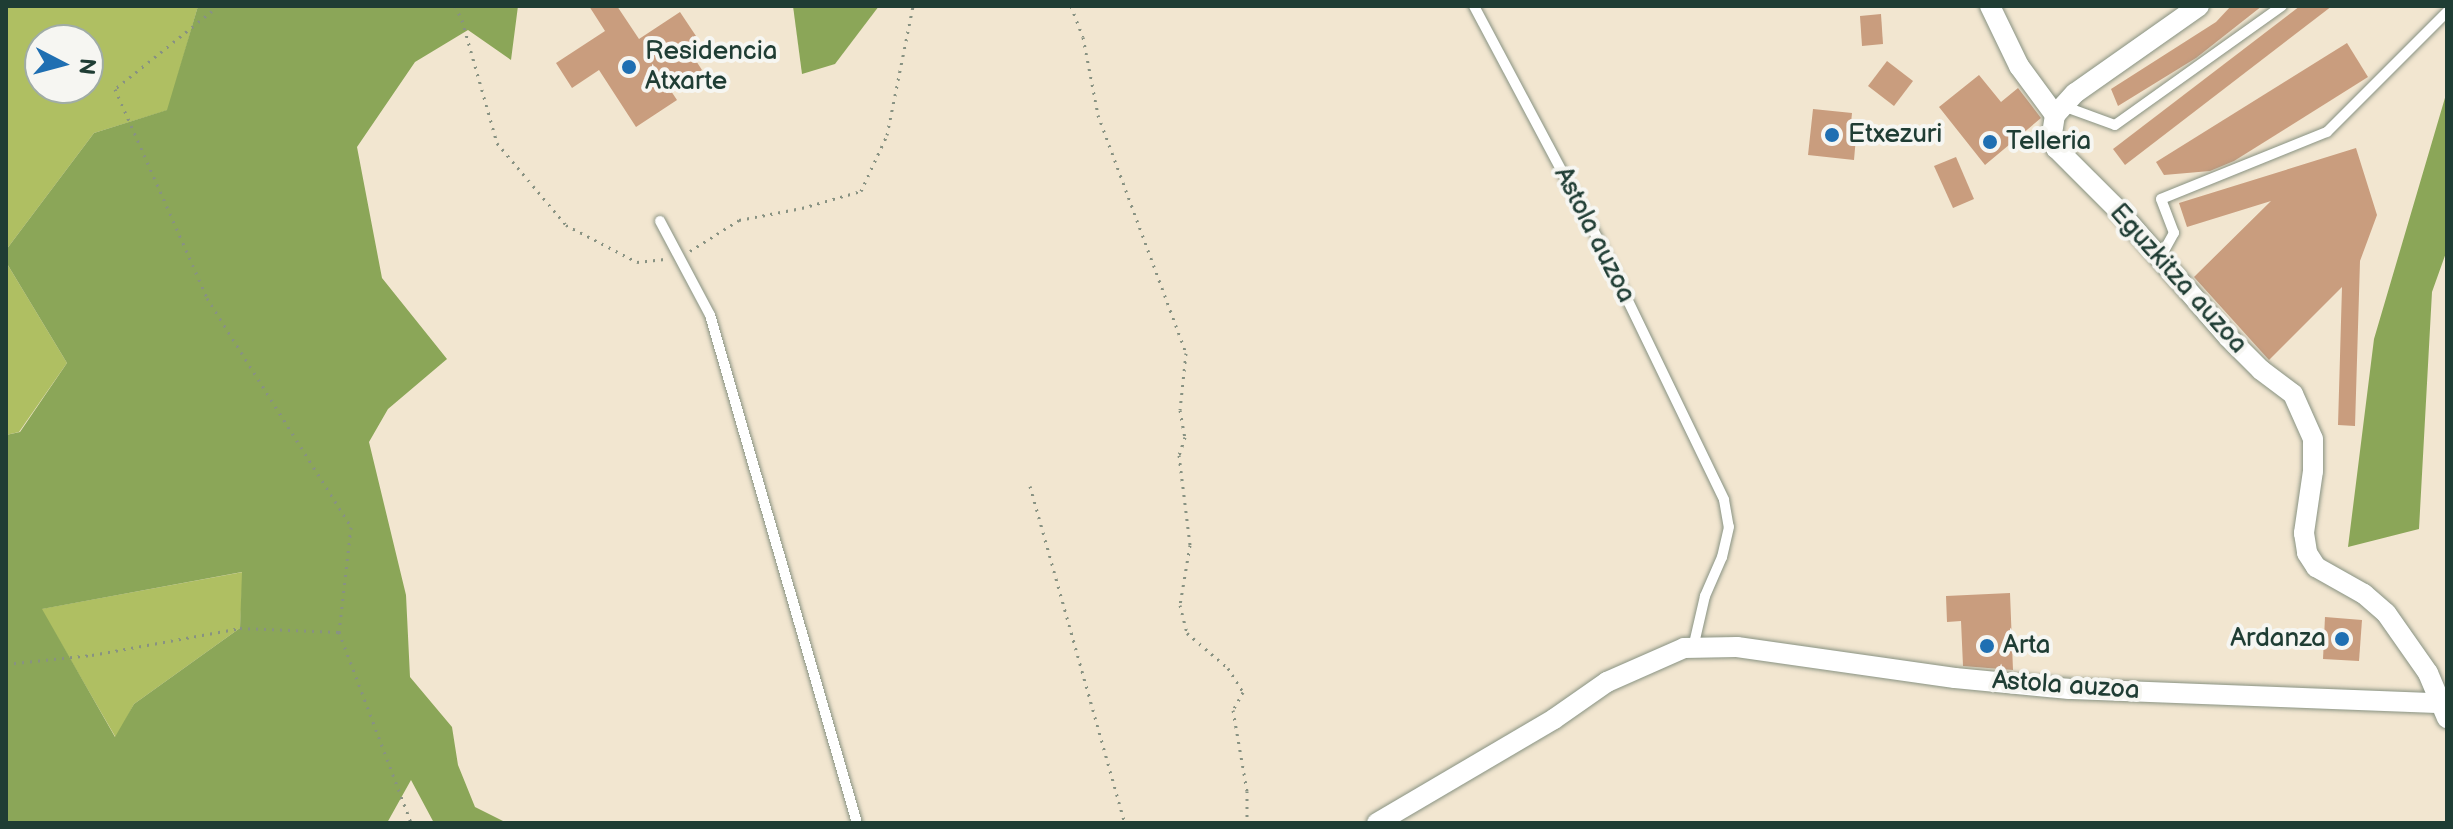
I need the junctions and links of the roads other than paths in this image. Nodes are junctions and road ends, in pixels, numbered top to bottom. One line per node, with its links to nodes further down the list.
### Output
1 (1474, 6): 10 (lane, Astola auzoa)
2 (1990, 6): 6 (street, Eguzkitza auzoa)
3 (2199, 6): 6 (street)
4 (2282, 6): 6 (lane)
5 (2447, 12): 8 (lane)
6 (2059, 110): 8 (street, Eguzkitza auzoa)
7 (660, 221): 12 (lane)
8 (2160, 258): 9 (street, Eguzkitza auzoa)
9 (2313, 439): 11 (street, Astola auzoa)
10 (1693, 648): 11 (street, Astola auzoa); 13 (street, Astola auzoa)
11 (2444, 711)
12 (857, 823)
13 (1377, 823)

